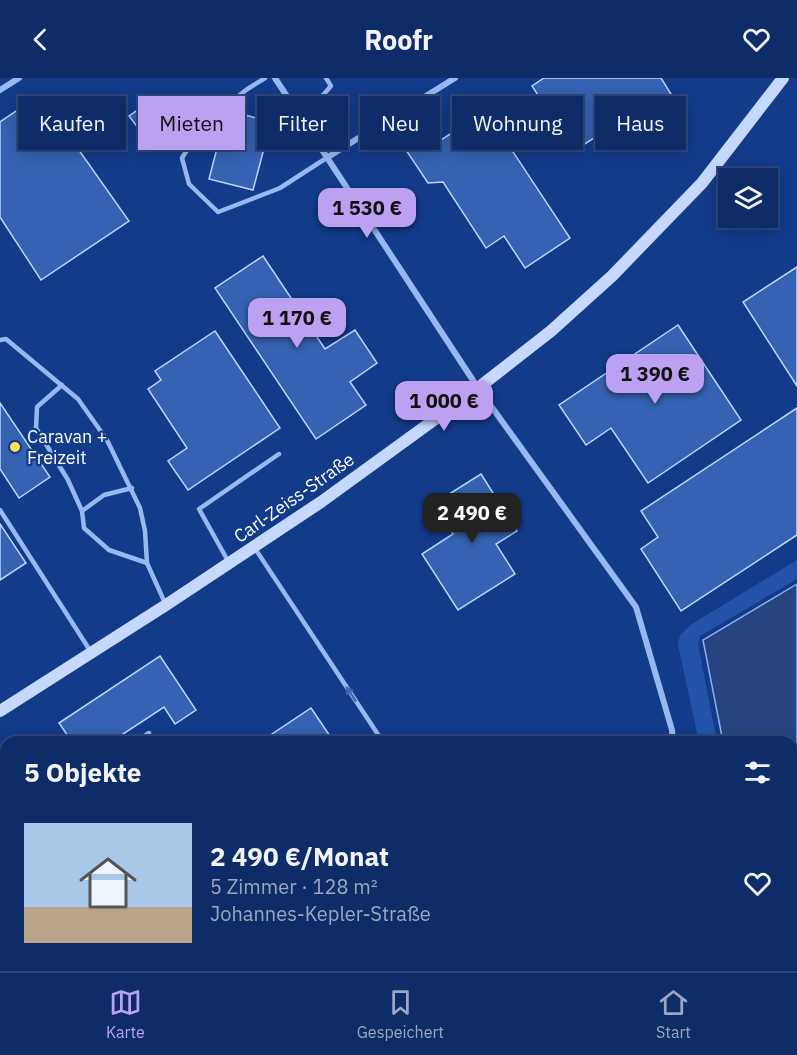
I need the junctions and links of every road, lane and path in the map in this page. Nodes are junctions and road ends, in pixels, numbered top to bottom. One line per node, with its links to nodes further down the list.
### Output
1 (19, 78): 7 (street)
2 (265, 78): 11 (lane)
3 (275, 78): 8 (street)
4 (326, 78): 9 (lane)
5 (455, 78): 11 (street)
6 (783, 78): 14 (main road, Carl-Zeiss-Straße)
7 (0, 90)
8 (287, 96)
9 (322, 96)
10 (323, 150): 11 (street)
11 (328, 157): 14 (street)
12 (0, 340): 13 (lane)
13 (62, 385): 16 (lane); 18 (lane)
14 (478, 388): 19 (main road, Carl-Zeiss-Straße); 28 (street)
15 (279, 454): 21 (lane)
16 (132, 488): 18 (lane); 20 (lane)
17 (0, 510): 23 (lane)
18 (82, 511): 20 (lane)
19 (254, 547): 21 (main road, Carl-Zeiss-Straße); 27 (lane, one-way to 19)
20 (147, 563): 22 (lane)
21 (230, 563): 22 (main road, Carl-Zeiss-Straße)
22 (166, 605): 23 (main road, Carl-Zeiss-Straße)
23 (91, 652): 24 (main road, Carl-Zeiss-Straße)
24 (0, 711)
25 (149, 733): 26 (lane)
26 (144, 736)
27 (379, 736)
28 (672, 736)

